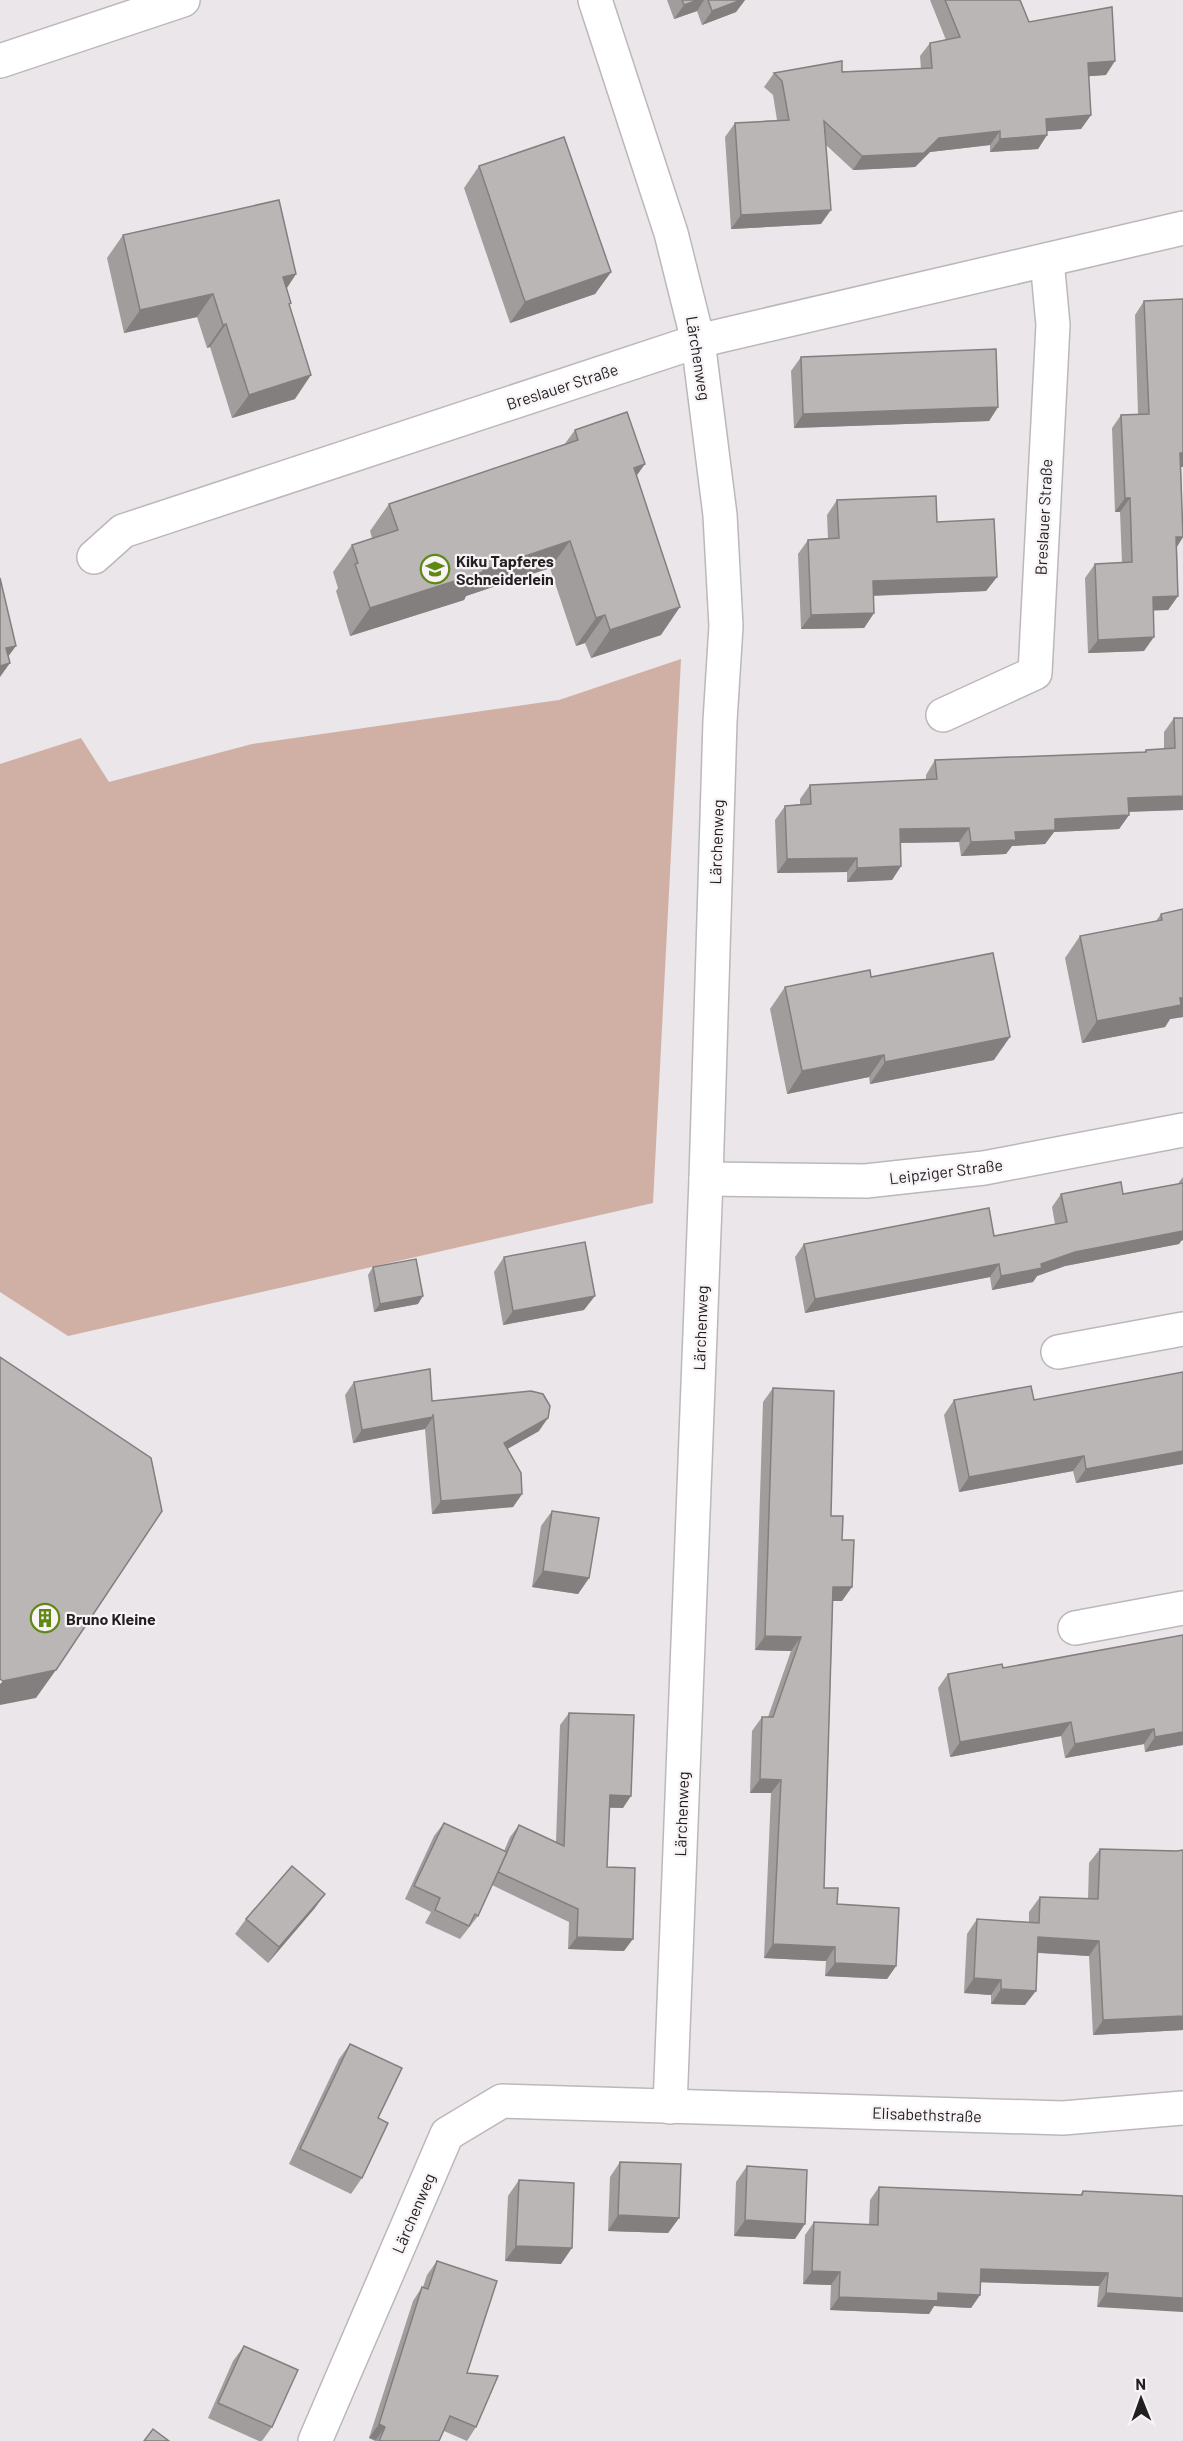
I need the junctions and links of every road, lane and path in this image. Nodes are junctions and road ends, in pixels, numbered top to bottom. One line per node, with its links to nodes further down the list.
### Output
1 (183, 0): 3 (street)
2 (595, 0): 6 (street, Lärchenweg)
3 (0, 61)
4 (1183, 228): 5 (street, Breslauer Straße)
5 (1047, 260): 6 (street, Breslauer Straße); 8 (street, Breslauer Straße)
6 (698, 341): 7 (street, Breslauer Straße); 10 (street, Lärchenweg)
7 (94, 557)
8 (943, 715)
9 (1183, 1130): 10 (street, Leipziger Straße)
10 (706, 1179): 15 (street, Lärchenweg)
11 (1183, 1329): 12 (street)
12 (1058, 1352)
13 (1183, 1608): 14 (street)
14 (1075, 1628)
15 (670, 2107): 16 (street, Elisabethstraße); 17 (street, Lärchenweg)
16 (1183, 2108)
17 (315, 2441)

